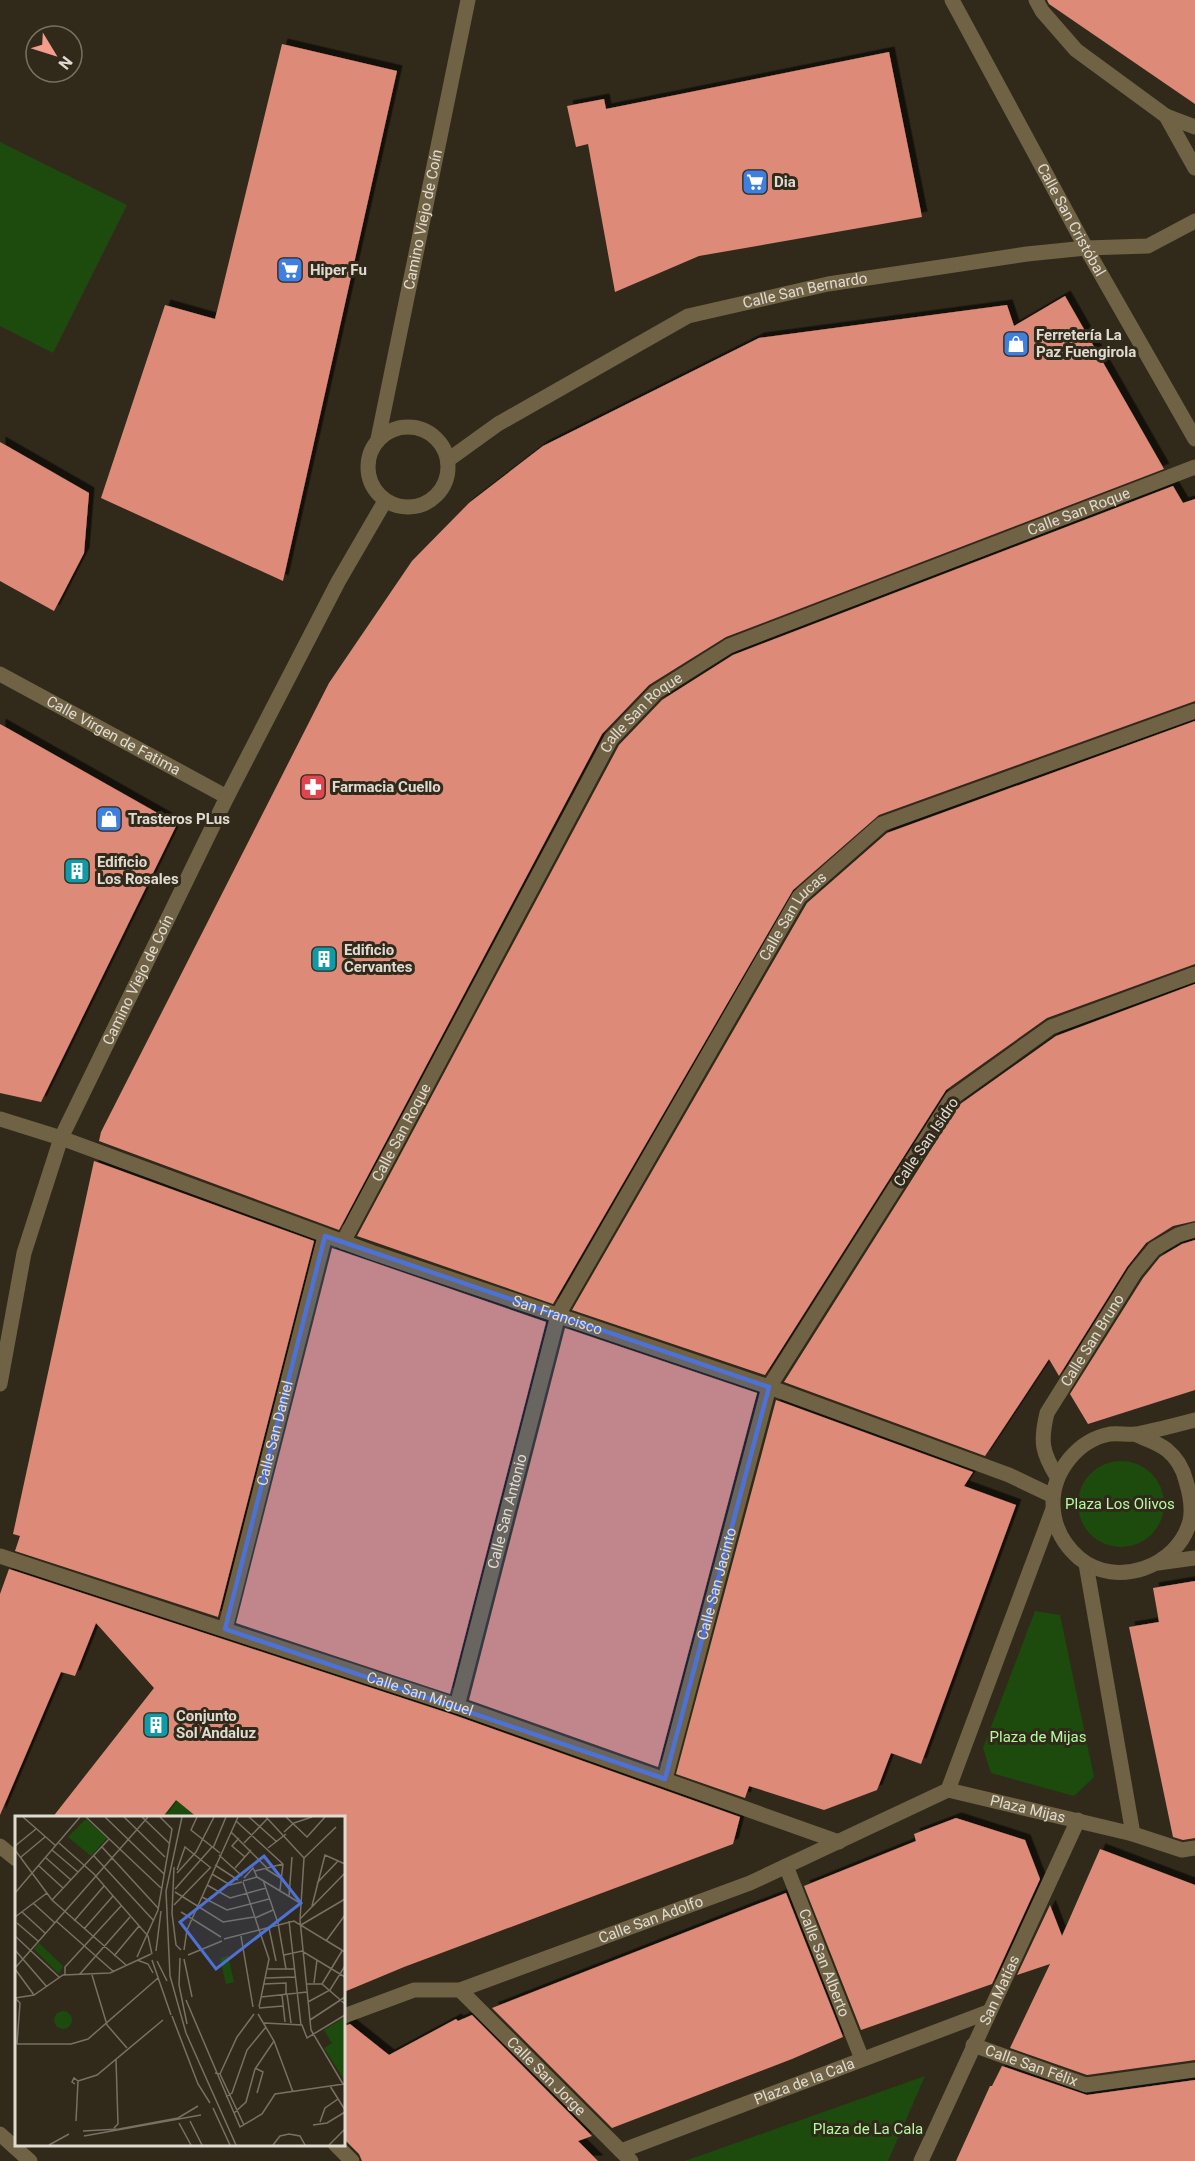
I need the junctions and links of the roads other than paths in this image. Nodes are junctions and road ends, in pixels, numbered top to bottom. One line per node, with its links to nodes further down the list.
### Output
1 (468, 0): 9 (street, Camino Viejo de Coín)
2 (952, 0): 8 (street, Calle San Cristóbal)
3 (1036, 0): 4 (street)
4 (1166, 116): 5 (street); 6 (street)
5 (1195, 127)
6 (1195, 168)
7 (1195, 218): 8 (street, Calle San Bernardo)
8 (1086, 248): 10 (street, Calle San Cristóbal); 11 (street, Calle San Bernardo)
9 (378, 439): 11 (street); 13 (street)
10 (1195, 439)
11 (448, 460): 13 (street)
12 (1195, 467): 22 (street, Calle San Roque)
13 (385, 501): 16 (street, Camino Viejo de Coín)
14 (0, 674): 16 (street, Calle Virgen de Fatima)
15 (1195, 711): 23 (street, Calle San Lucas)
16 (227, 797): 19 (street, Camino Viejo de Coín)
17 (1195, 974): 26 (street, Calle San Isidro)
18 (0, 1119): 19 (street, San Francisco)
19 (61, 1138): 21 (street, San Francisco); 24 (street, Camino Viejo de Coín)
20 (1195, 1230): 29 (street, Calle San Bruno)
21 (325, 1236): 22 (street, San Francisco); 35 (street, Calle San Daniel)
22 (343, 1242): 23 (street, San Francisco)
23 (558, 1315): 26 (street, San Francisco); 36 (street, Calle San Antonio)
24 (3, 1341): 25 (street, Camino Viejo de Coín)
25 (0, 1384)
26 (769, 1387): 30 (street, San Francisco); 37 (street, Calle San Jacinto)
27 (1195, 1420): 28 (street)
28 (1134, 1434): 29 (street); 33 (street)
29 (1057, 1477): 30 (street)
30 (1053, 1502): 34 (street); 38 (street)
31 (0, 1556): 35 (street, Calle San Miguel)
32 (1195, 1558): 33 (street)
33 (1158, 1563): 34 (street)
34 (1086, 1564): 40 (street)
35 (225, 1629): 36 (street, Calle San Miguel)
36 (457, 1706): 37 (street, Calle San Miguel)
37 (665, 1779): 41 (street, Calle San Miguel)
38 (948, 1790): 39 (street, Plaza Mijas); 41 (street, Calle San Adolfo)
39 (1078, 1820): 40 (street, Plaza Mijas); 47 (street, San Matías)
40 (1133, 1834): 43 (street, Plaza Mijas)
41 (839, 1842): 45 (street, Calle San Adolfo)
42 (0, 1846): 44 (street)
43 (1195, 1848)
44 (15, 1858)
45 (786, 1866): 46 (street, Calle San Adolfo); 50 (street, Calle San Alberto)
46 (460, 1990): 48 (street, Calle San Adolfo); 56 (street, Calle San Jorge)
47 (988, 2012): 49 (street, San Matías); 50 (street, Plaza de la Cala)
48 (345, 2016)
49 (973, 2045): 51 (street, Calle San Félix); 59 (street, San Matías)
50 (862, 2059): 56 (street, Plaza de la Cala)
51 (1195, 2070)
52 (0, 2134): 53 (street)
53 (15, 2143)
54 (19, 2146): 57 (street)
55 (336, 2146): 58 (street)
56 (626, 2156)
57 (30, 2161)
58 (352, 2161)
59 (921, 2161)

